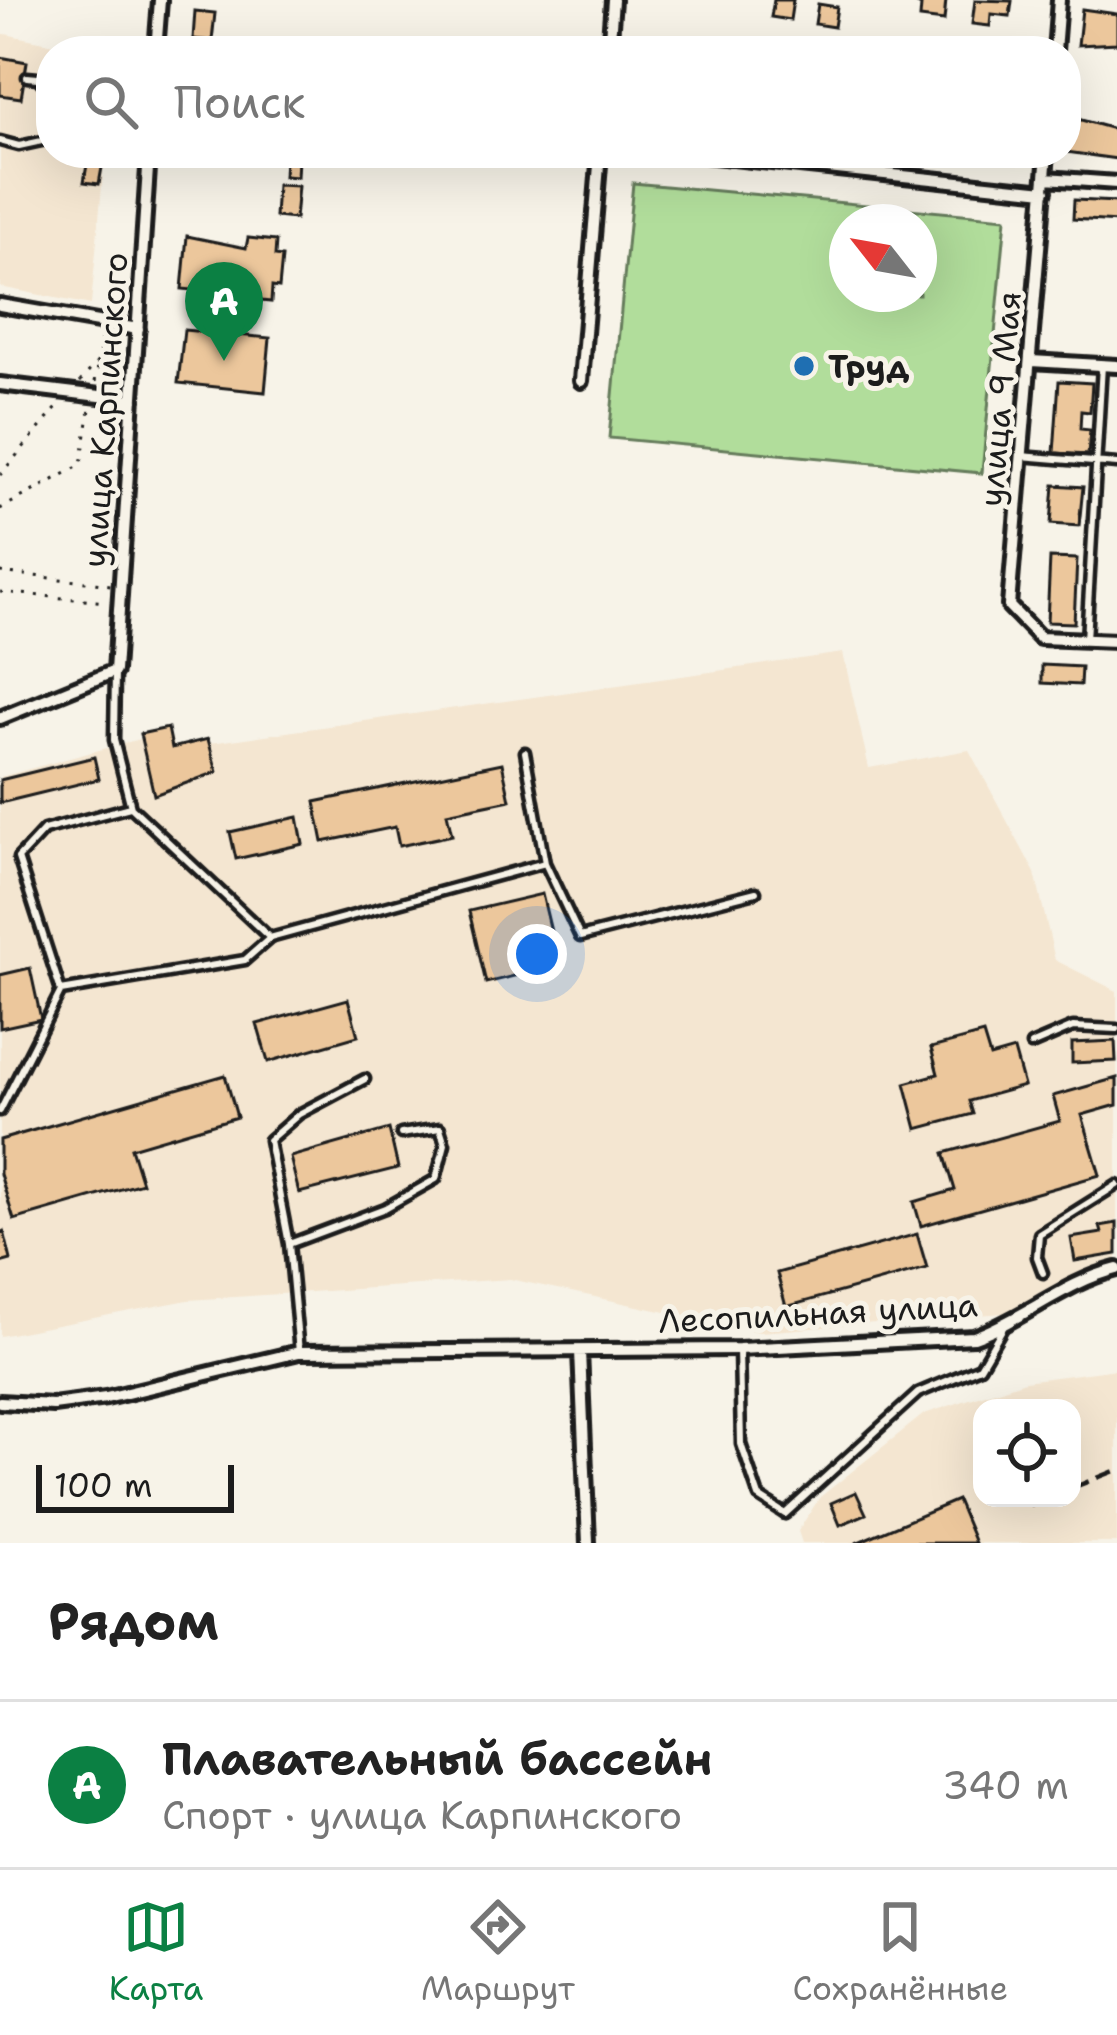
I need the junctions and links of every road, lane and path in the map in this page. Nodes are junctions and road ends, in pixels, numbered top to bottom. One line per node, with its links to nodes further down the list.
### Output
1 (160, 0): 4 (street)
2 (613, 0): 5 (street)
3 (1059, 0): 6 (street)
4 (157, 36)
5 (610, 36)
6 (1056, 36)
7 (27, 77): 8 (lane)
8 (36, 78)
9 (0, 141): 10 (lane)
10 (36, 143)
11 (148, 168): 18 (street, улица Карпинского)
12 (599, 168): 23 (street)
13 (860, 168): 16 (street)
14 (1046, 168): 16 (street, улица 9 Мая)
15 (1117, 183): 16 (street)
16 (1045, 184): 20 (street, улица 9 Мая)
17 (0, 305): 18 (street)
18 (137, 328): 26 (street, улица Карпинского)
19 (99, 360): 25 (path)
20 (1031, 361): 21 (street); 27 (street, улица 9 Мая)
21 (1102, 365): 22 (street); 28 (lane)
22 (1117, 366)
23 (581, 381)
24 (0, 384): 25 (street)
25 (93, 395): 26 (street); 30 (path)
26 (133, 400): 32 (street, улица Карпинского)
27 (1022, 456): 28 (lane); 35 (street, улица 9 Мая)
28 (1100, 463): 29 (lane); 35 (lane)
29 (1117, 464)
30 (0, 509)
31 (0, 572): 32 (path)
32 (120, 586): 34 (street, улица Карпинского)
33 (0, 592): 34 (path)
34 (119, 604): 37 (street, улица Карпинского)
35 (1086, 640): 36 (street)
36 (1117, 641)
37 (115, 671): 38 (street); 40 (lane)
38 (0, 718)
39 (525, 752): 41 (lane)
40 (131, 807): 43 (lane); 44 (lane)
41 (545, 862): 42 (lane); 43 (lane)
42 (756, 892)
43 (270, 938): 44 (lane)
44 (61, 991): 48 (lane)
45 (1117, 1029): 46 (lane)
46 (1030, 1045)
47 (365, 1079): 51 (lane)
48 (0, 1112)
49 (401, 1134): 51 (lane)
50 (1117, 1185): 53 (lane)
51 (289, 1244): 57 (lane)
52 (1117, 1269): 54 (street, Лесопильная улица)
53 (1043, 1273)
54 (1004, 1326): 55 (street, Лесопильная улица); 55 (lane)
55 (740, 1349): 56 (street, Лесопильная улица)
56 (580, 1351): 57 (street, Лесопильная улица); 59 (street)
57 (298, 1352): 58 (street, Лесопильная улица)
58 (0, 1402)
59 (588, 1543)

